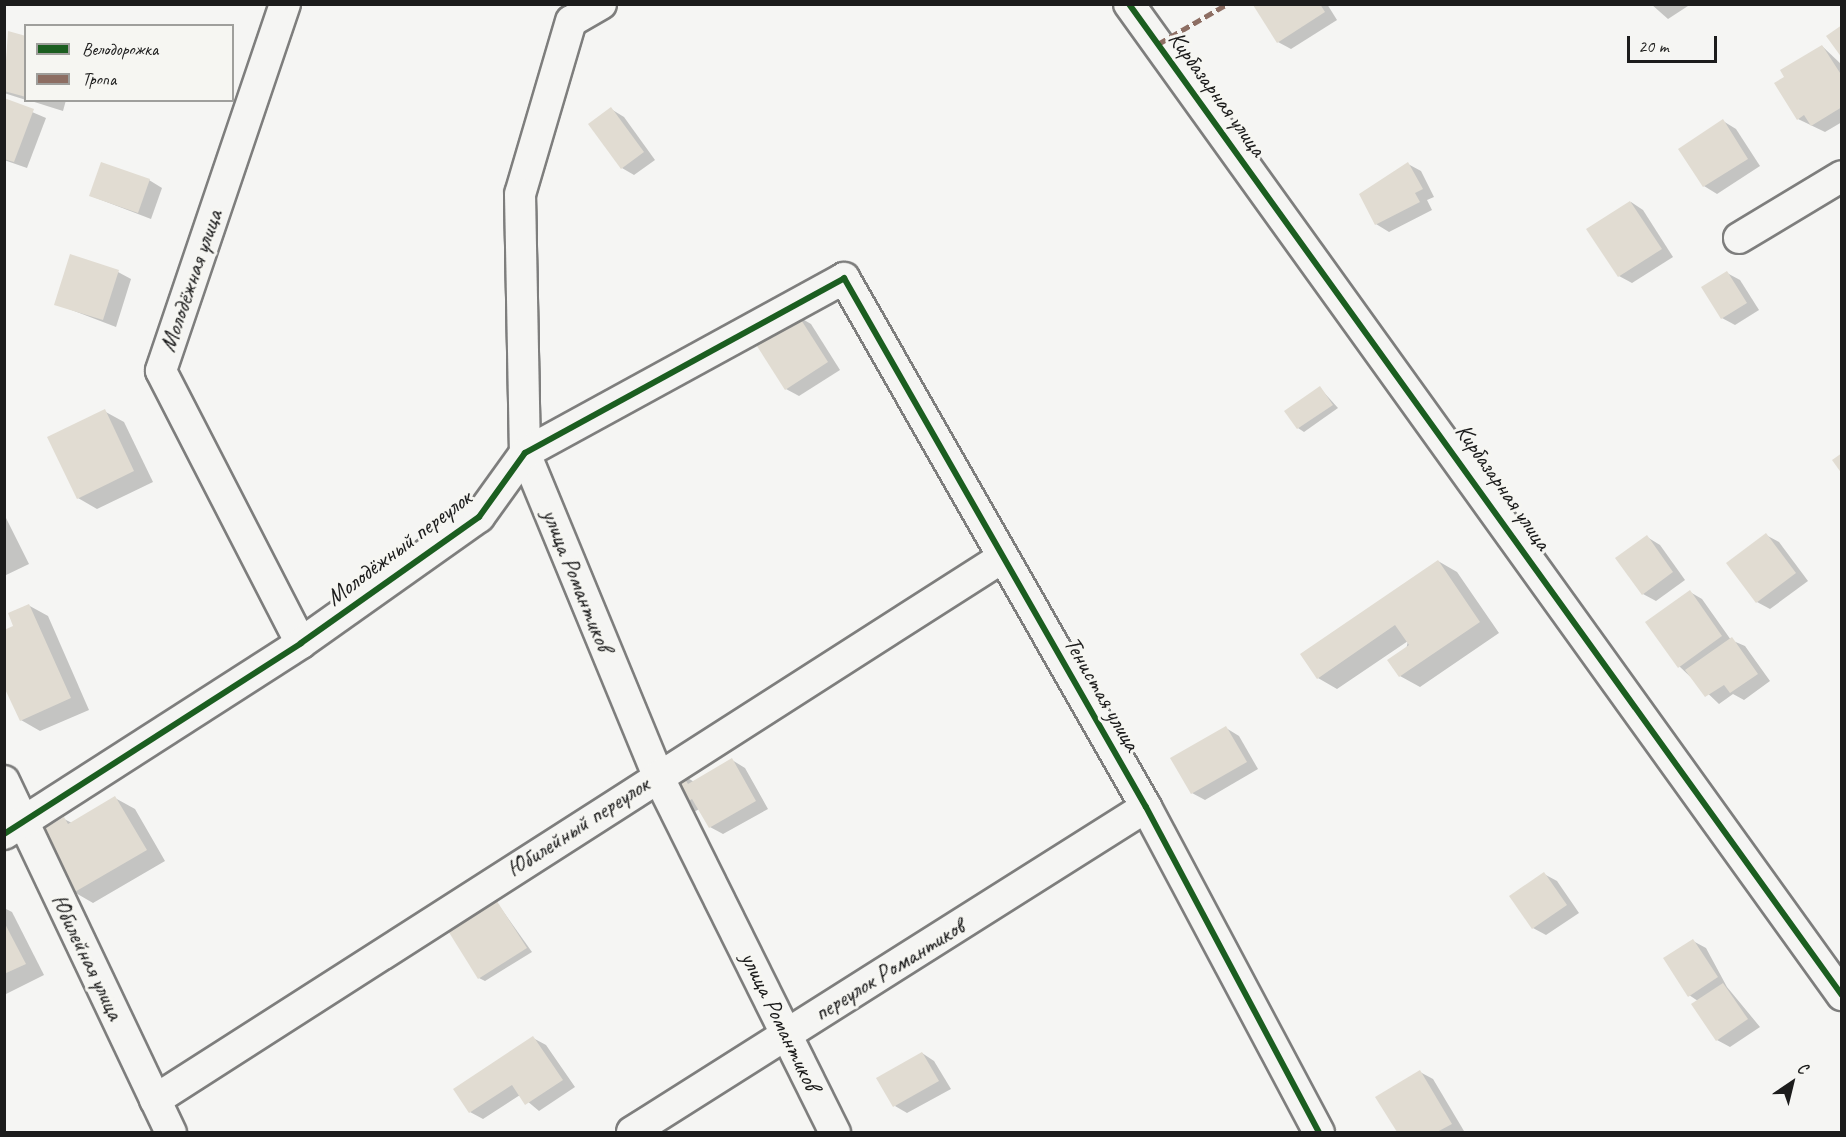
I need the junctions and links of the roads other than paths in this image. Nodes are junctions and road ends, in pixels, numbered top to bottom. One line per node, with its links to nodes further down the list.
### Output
1 (285, 4): 9 (street, Молодёжная улица)
2 (601, 4): 7 (street, улица Романтиков)
3 (1129, 4): 14 (street, Кирбазарная улица)
4 (1842, 176): 5 (street)
5 (1739, 238)
6 (844, 278): 7 (street, Молодёжный переулок); 8 (street, Тенистая улица)
7 (525, 453): 9 (street, Молодёжный переулок); 10 (street, улица Романтиков)
8 (1003, 557): 10 (street, Юбилейный переулок); 12 (street, Тенистая улица)
9 (301, 643): 13 (street, Молодёжный переулок)
10 (657, 776): 15 (street, улица Романтиков); 16 (street, Юбилейный переулок)
11 (4, 781): 13 (street, Юбилейная улица)
12 (1146, 807): 15 (street, переулок Романтиков); 20 (street, Тенистая улица)
13 (14, 829): 16 (street, Юбилейная улица)
14 (1842, 995)
15 (788, 1034): 18 (street, переулок Романтиков); 19 (street, улица Романтиков)
16 (155, 1100): 17 (street, Юбилейная улица)
17 (171, 1132)
18 (632, 1132)
19 (835, 1132)
20 (1319, 1132)

